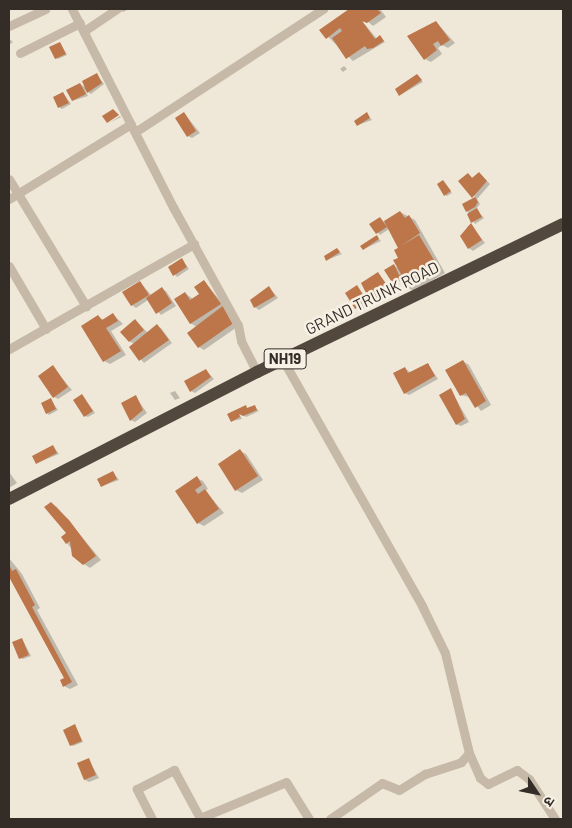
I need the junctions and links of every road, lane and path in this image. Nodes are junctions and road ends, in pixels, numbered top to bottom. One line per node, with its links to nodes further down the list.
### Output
1 (45, 9): 5 (street)
2 (72, 9): 6 (street)
3 (117, 9): 6 (street)
4 (324, 9): 8 (street)
5 (9, 26)
6 (82, 27): 7 (street); 8 (street)
7 (20, 54)
8 (133, 128): 10 (street); 13 (street)
9 (9, 179): 10 (street)
10 (18, 194): 11 (street); 15 (street)
11 (9, 199)
12 (563, 224): 18 (highway, GRAND TRUNK ROAD / NH19)
13 (194, 244): 15 (street); 19 (street)
14 (9, 266): 16 (street)
15 (86, 306): 16 (street)
16 (46, 329): 17 (street)
17 (9, 349)
18 (283, 360): 19 (highway, GRAND TRUNK ROAD / NH19); 21 (street)
19 (257, 372): 20 (highway, GRAND TRUNK ROAD / NH19)
20 (9, 499)
21 (470, 753): 24 (street); 25 (street)
22 (152, 819): 23 (street)
23 (309, 819)
24 (330, 819)
25 (555, 819)

